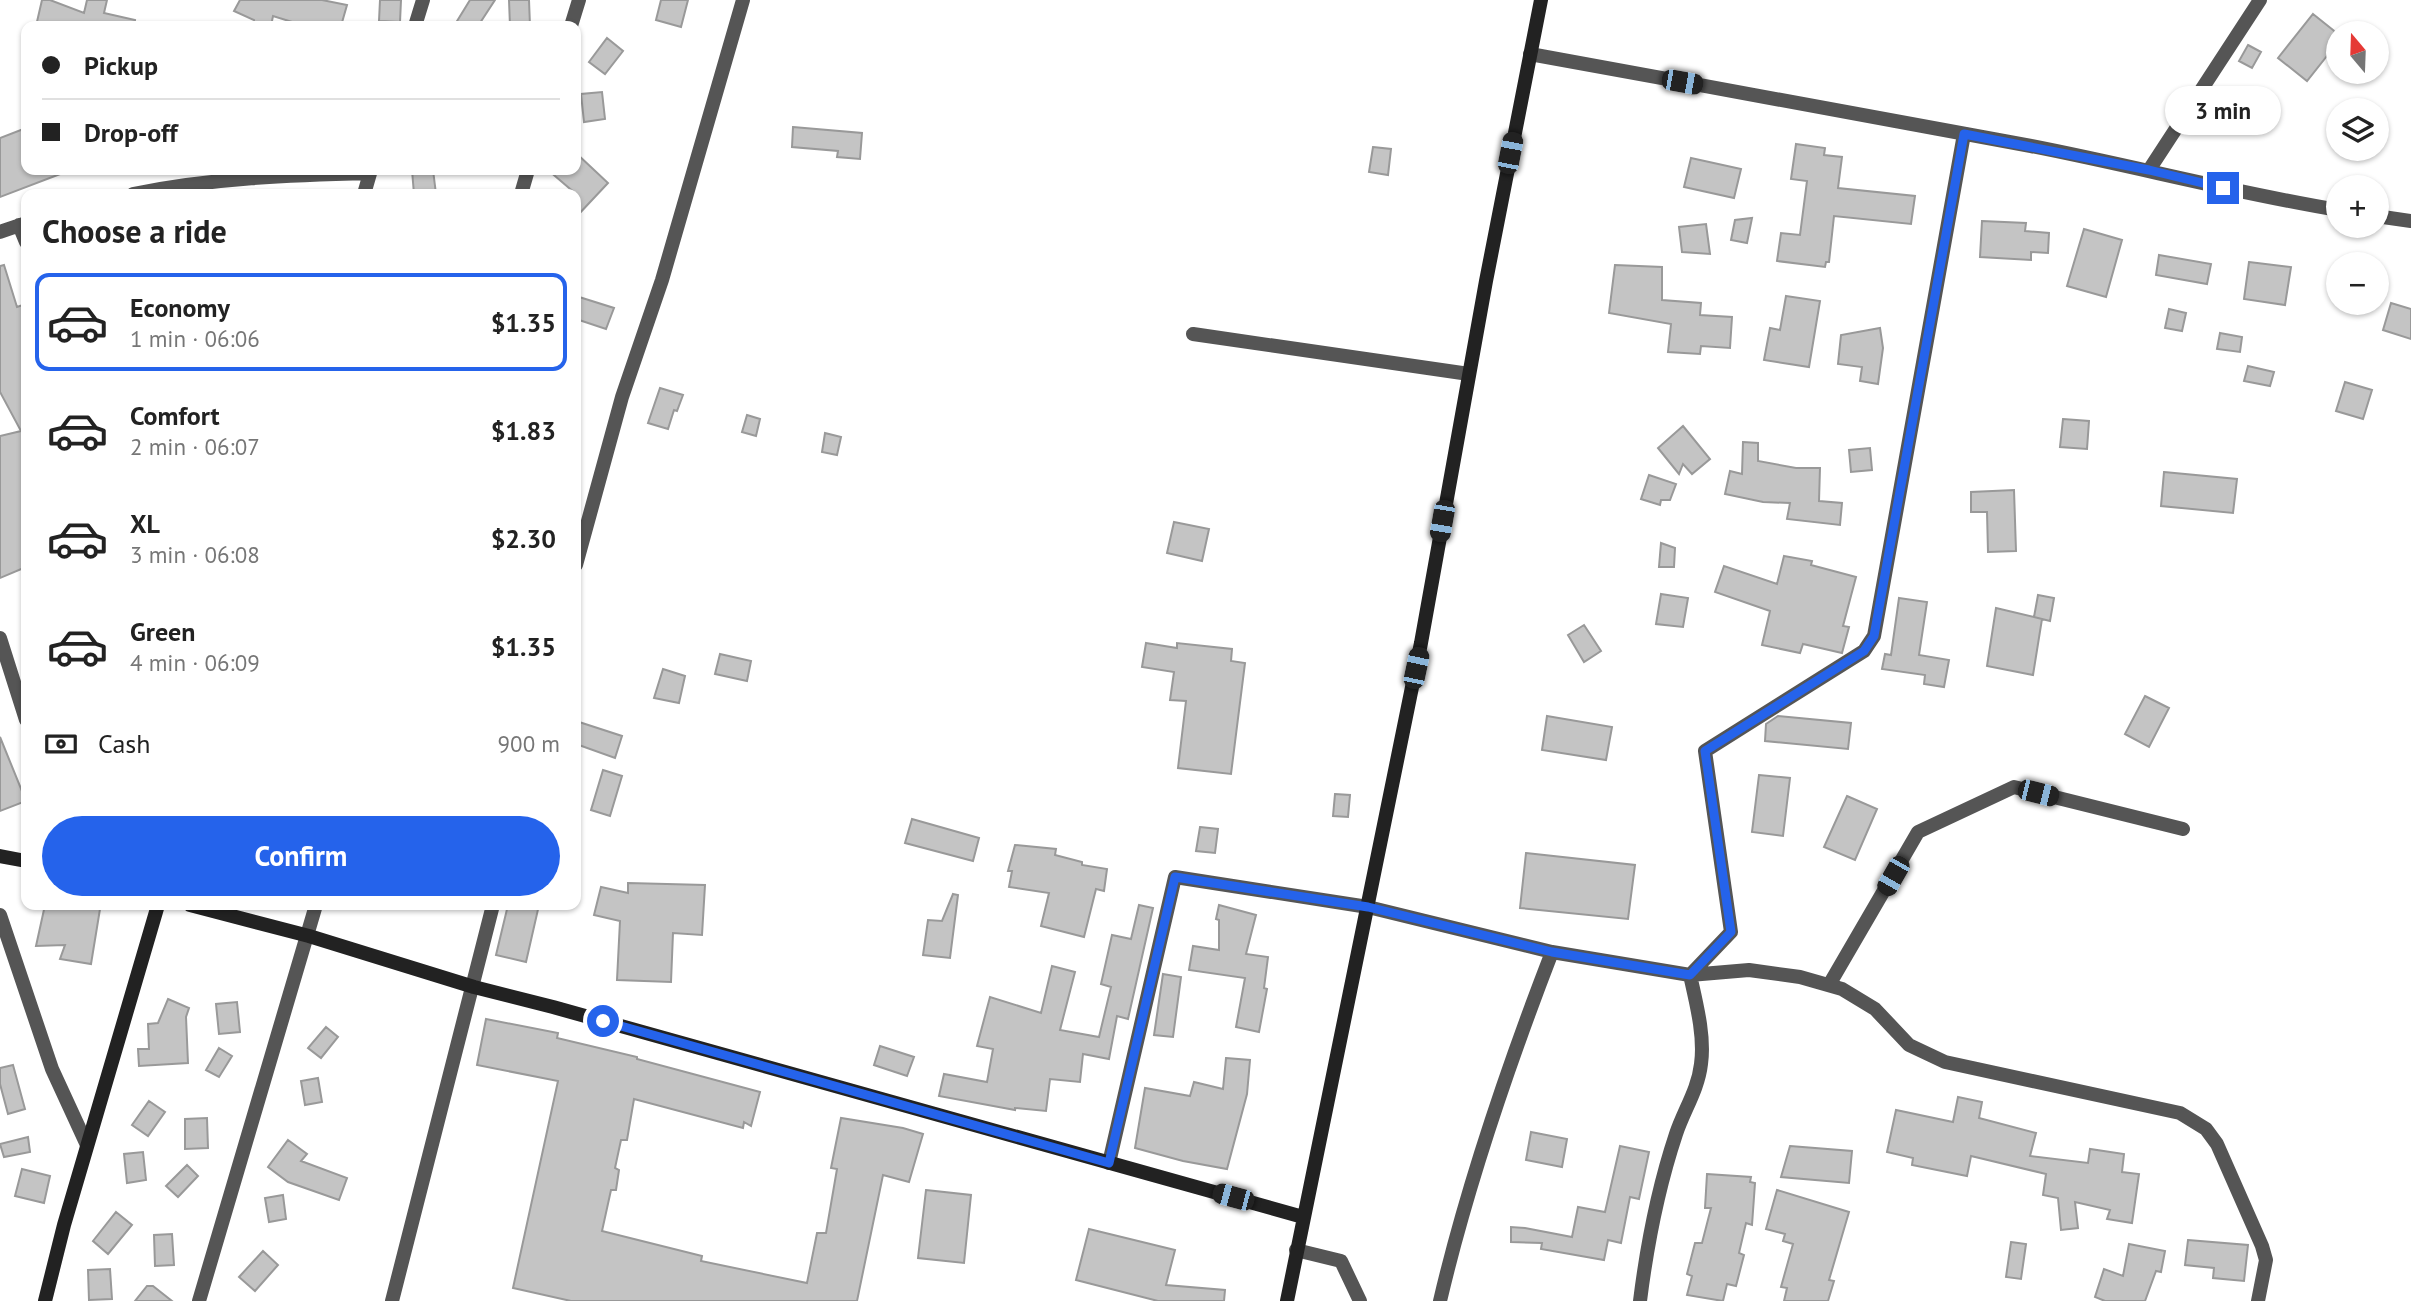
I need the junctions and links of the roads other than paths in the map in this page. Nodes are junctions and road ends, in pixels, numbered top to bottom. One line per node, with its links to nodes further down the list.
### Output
1 (423, 0): 6 (street)
2 (579, 0): 7 (street)
3 (743, 0): 20 (street)
4 (1541, 0): 8 (street)
5 (2260, 0): 10 (street)
6 (417, 21)
7 (573, 21)
8 (1530, 54): 9 (street); 19 (street)
9 (1964, 134): 10 (street); 34 (street)
10 (2149, 170): 13 (street)
11 (294, 175): 12 (street)
12 (181, 189)
13 (2326, 207)
14 (2389, 218): 15 (street)
15 (2411, 221)
16 (21, 225): 17 (street)
17 (0, 232)
18 (1193, 334): 19 (street)
19 (1469, 374): 26 (street)
20 (581, 547)
21 (0, 638): 22 (street)
22 (21, 704)
23 (2183, 828): 35 (street)
24 (0, 856): 25 (street)
25 (21, 860)
26 (1368, 907): 33 (street); 38 (street); 39 (street)
27 (157, 910): 37 (street)
28 (209, 910): 32 (street)
29 (315, 910): 32 (street)
30 (492, 910): 36 (street)
31 (0, 915): 37 (street)
32 (309, 936): 36 (street); 42 (street)
33 (1552, 952): 34 (street); 46 (street)
34 (1690, 975): 35 (street); 47 (street)
35 (1829, 985): 48 (street)
36 (474, 987): 38 (street); 43 (street)
37 (87, 1145): 41 (street)
38 (1109, 1163): 39 (street)
39 (1303, 1217): 40 (street)
40 (1296, 1250): 44 (street); 45 (street)
41 (45, 1301)
42 (199, 1301)
43 (392, 1301)
44 (1287, 1301)
45 (1360, 1301)
46 (1440, 1301)
47 (1640, 1301)
48 (2258, 1301)

